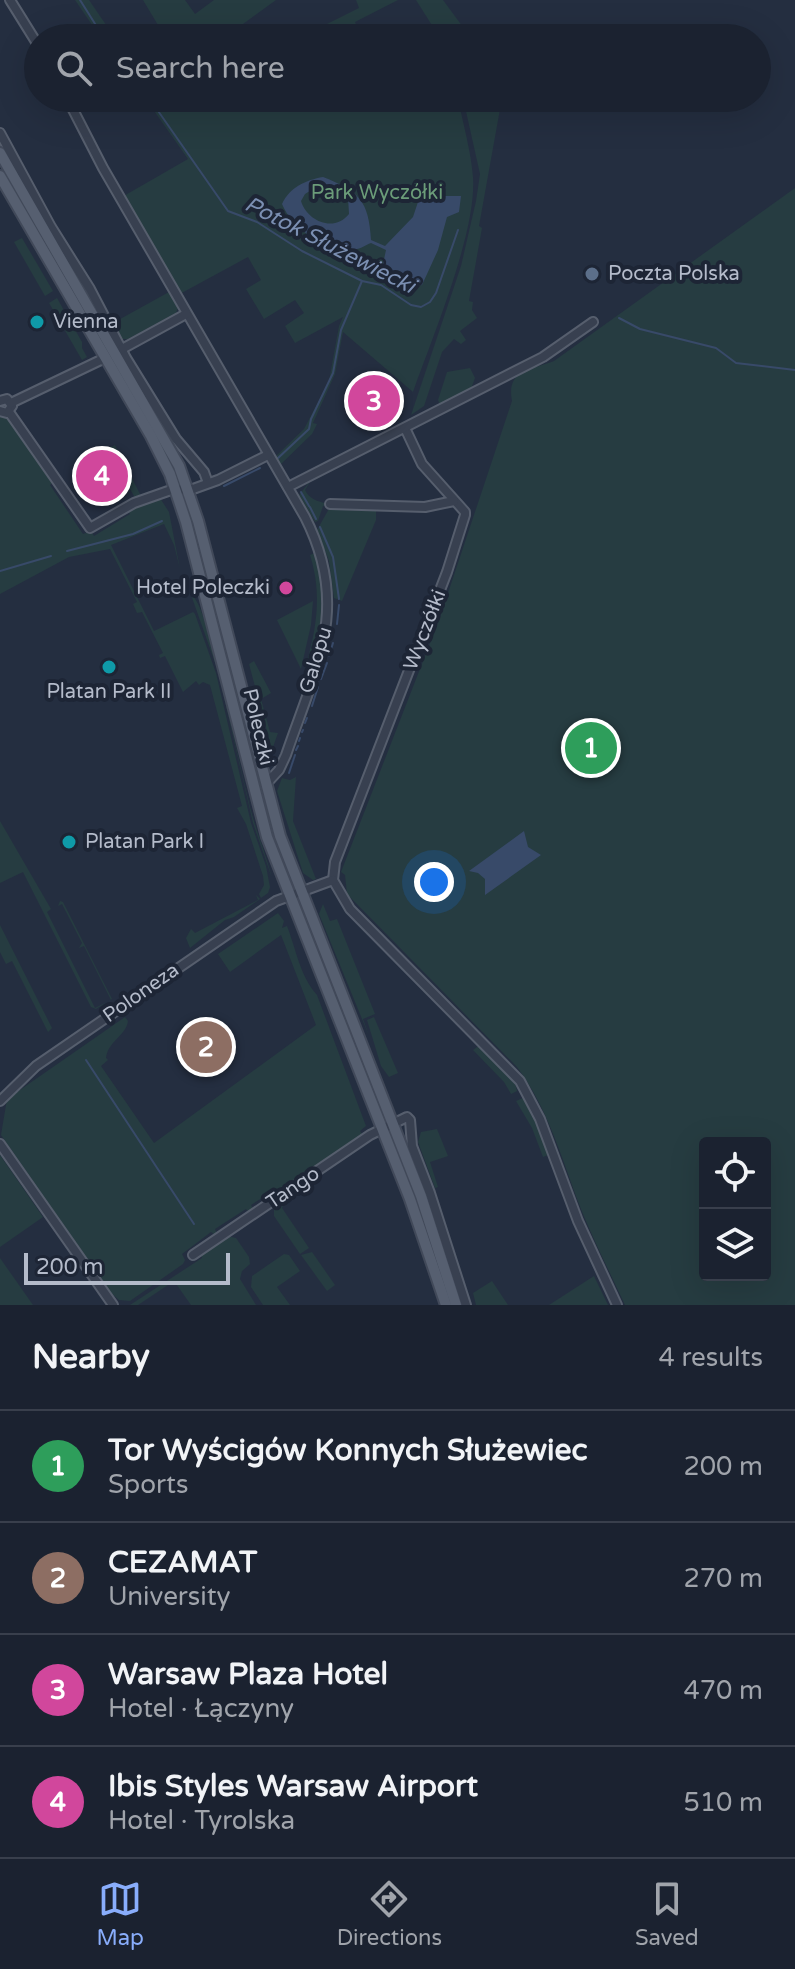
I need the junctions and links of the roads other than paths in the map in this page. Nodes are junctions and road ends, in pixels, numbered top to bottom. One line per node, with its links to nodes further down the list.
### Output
1 (10, 0): 2 (street)
2 (25, 24)
3 (74, 112): 7 (street)
4 (0, 133): 9 (street)
5 (0, 153): 17 (main road, Poleczki)
6 (0, 176): 10 (main road, Poleczki)
7 (186, 314): 9 (street); 14 (street)
8 (593, 322): 13 (street)
9 (122, 349): 15 (street)
10 (105, 358): 12 (street); 17 (main road, Poleczki)
11 (0, 400): 12 (street)
12 (7, 409): 17 (street)
13 (405, 428): 16 (street); 18 (street)
14 (268, 455): 15 (street); 16 (street)
15 (208, 483): 17 (street)
16 (288, 487): 20 (street, Galopu)
17 (181, 489): 20 (main road, Poleczki); 22 (main road, Poleczki)
18 (454, 501): 19 (street); 21 (street, Wyczółki)
19 (330, 504)
20 (266, 784): 22 (main road, Poleczki)
21 (333, 880): 22 (street); 32 (street)
22 (295, 894): 23 (street, Poloneza); 24 (main road, Poleczki); 25 (main road, Poleczki)
23 (0, 1101)
24 (393, 1122): 25 (street, Tango); 30 (main road, Poleczki); 31 (street)
25 (382, 1128): 27 (street, Tango); 29 (main road, Poleczki)
26 (0, 1144): 28 (street)
27 (193, 1255)
28 (113, 1305)
29 (446, 1305)
30 (456, 1305)
31 (466, 1305)
32 (617, 1305)

